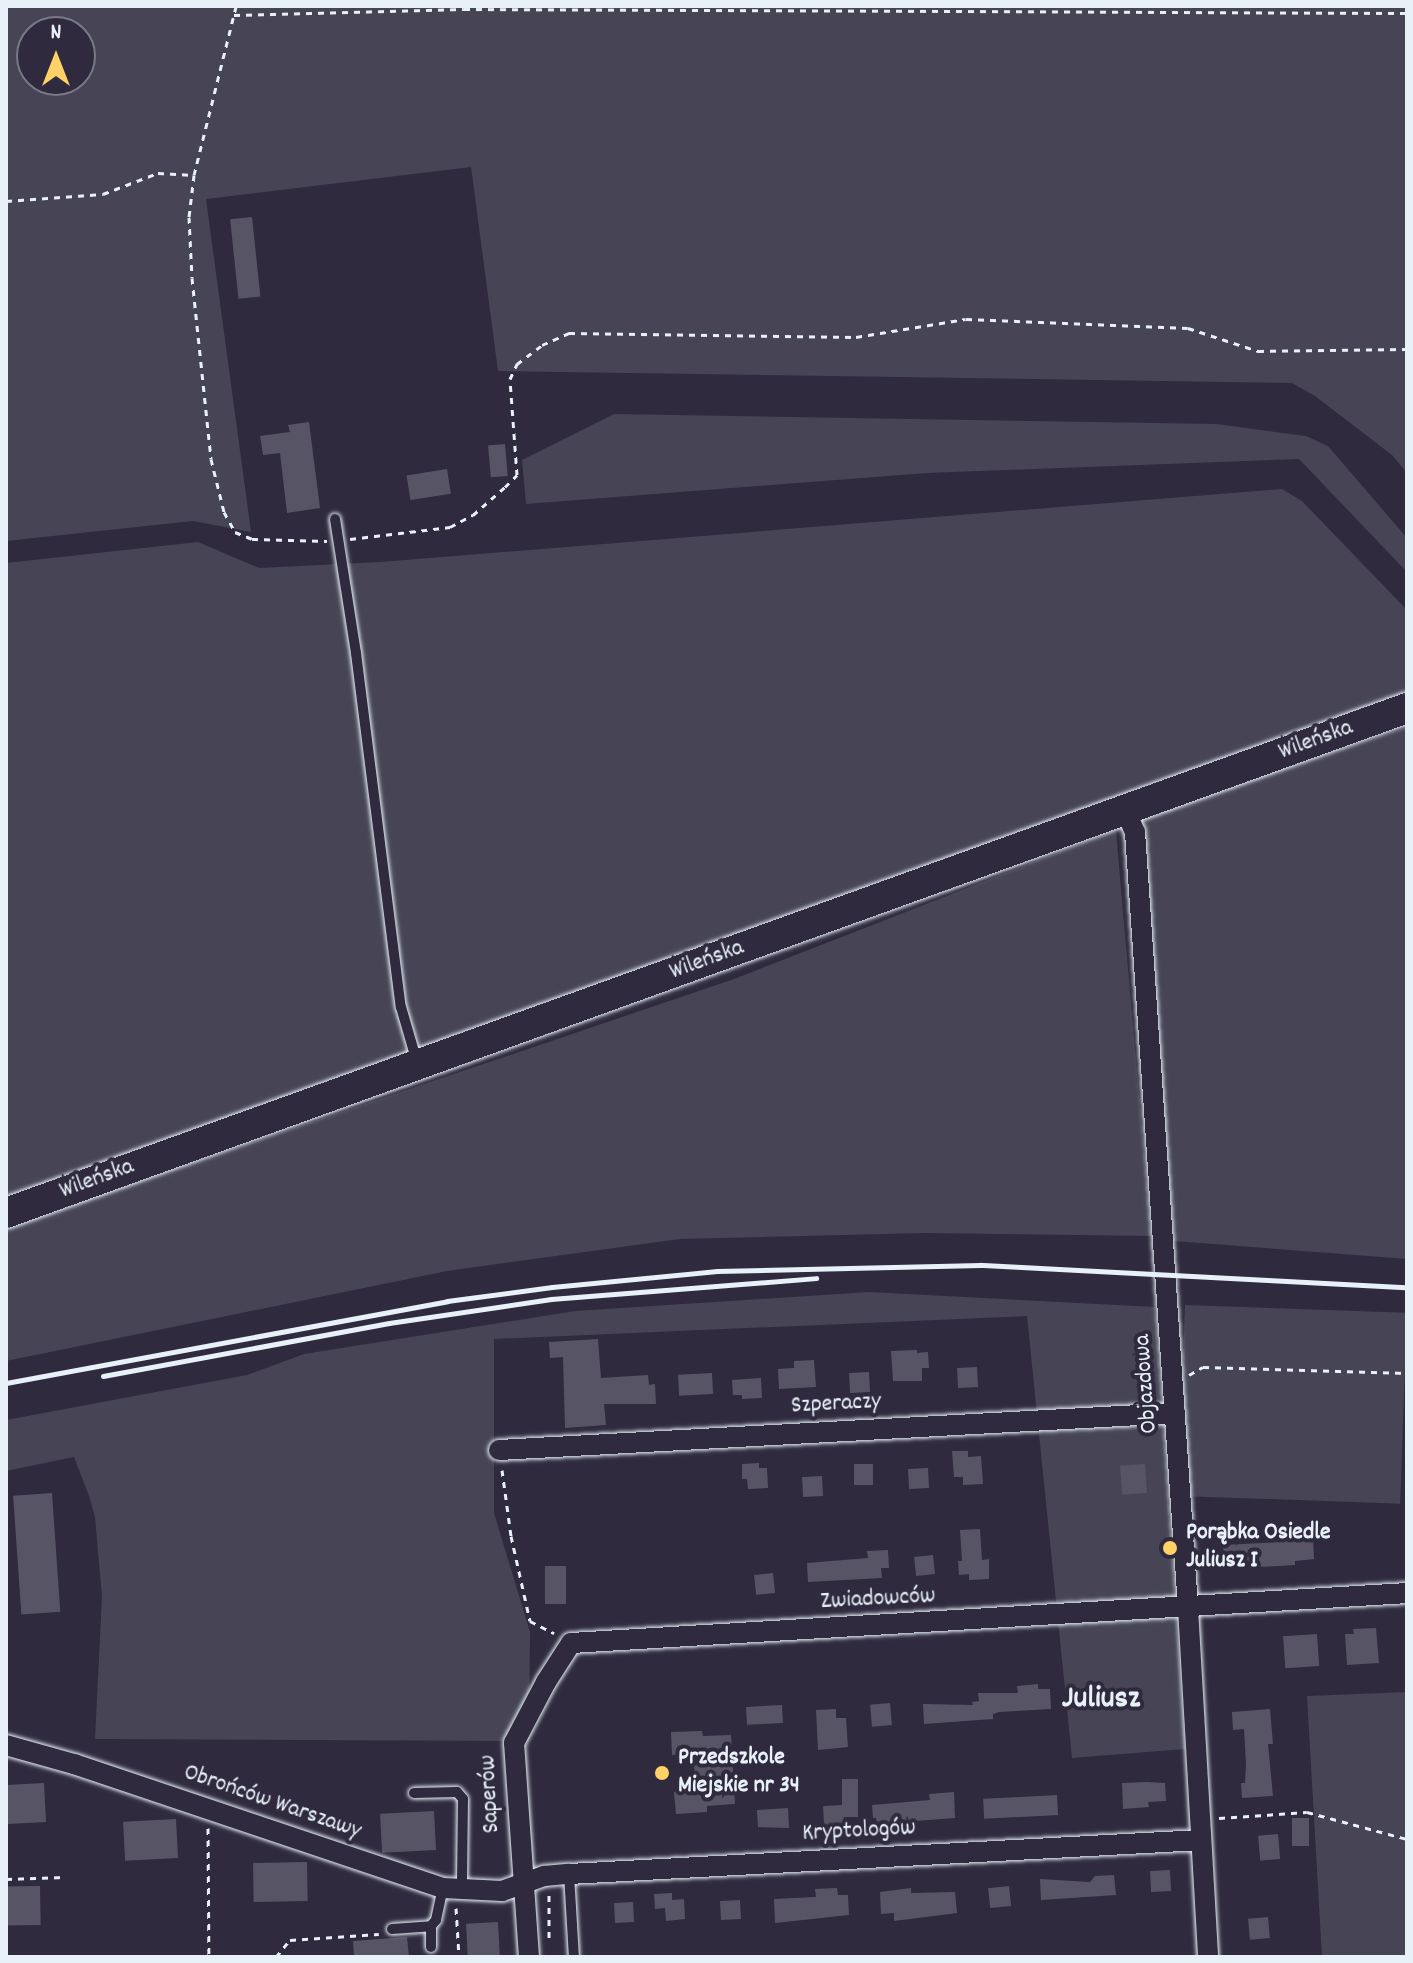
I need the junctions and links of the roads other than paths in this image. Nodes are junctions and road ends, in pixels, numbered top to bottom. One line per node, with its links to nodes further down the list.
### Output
1 (335, 519): 4 (lane)
2 (1407, 708): 3 (street, Wileńska)
3 (1125, 809): 4 (street, Wileńska); 6 (street, Objazdowa)
4 (417, 1064): 5 (street, Wileńska)
5 (6, 1213)
6 (1175, 1413): 7 (street, Szperaczy); 9 (street, Objazdowa)
7 (499, 1450)
8 (1407, 1593): 9 (street, Zwiadowców)
9 (1188, 1608): 10 (street, Zwiadowców); 13 (street, Objazdowa)
10 (571, 1643): 15 (street, Saperów)
11 (6, 1745): 16 (street, Obrońców Warszawy)
12 (414, 1793): 16 (lane)
13 (1200, 1832): 14 (street, Kryptologów); 22 (street, Objazdowa)
14 (569, 1874): 15 (street, Kryptologów); 21 (lane)
15 (523, 1886): 16 (street, Obrońców Warszawy); 20 (street, Saperów)
16 (453, 1891): 17 (lane)
17 (431, 1926): 18 (lane); 19 (lane)
18 (392, 1929)
19 (431, 1947)
20 (529, 1957)
21 (574, 1957)
22 (1208, 1957)

